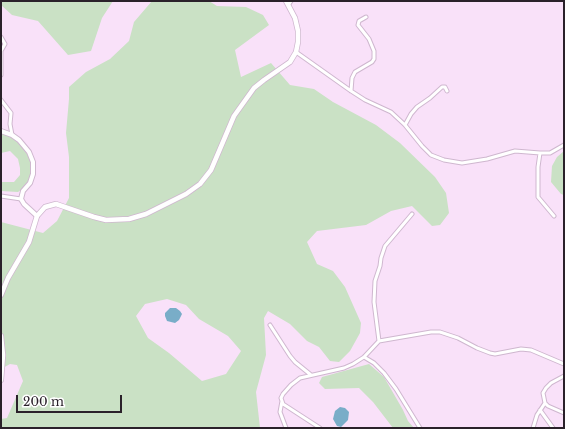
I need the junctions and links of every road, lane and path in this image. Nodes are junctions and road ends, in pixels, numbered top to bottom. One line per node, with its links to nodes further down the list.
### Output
1 (289, 2): 4 (main road)
2 (366, 16): 6 (street)
3 (1, 37): 5 (street)
4 (296, 52): 6 (street); 17 (main road)
5 (1, 75)
6 (351, 91): 9 (street)
7 (447, 91): 9 (street)
8 (1, 100): 11 (street)
9 (405, 125): 13 (street)
10 (1, 131): 11 (street)
11 (12, 135): 15 (street)
12 (564, 145): 13 (street)
13 (540, 153): 18 (street)
14 (1, 196): 15 (street)
15 (21, 198): 17 (street)
16 (412, 214): 22 (street)
17 (37, 216): 19 (main road)
18 (554, 216)
19 (1, 295)
20 (270, 325): 25 (street)
21 (1, 336): 27 (main road)
22 (379, 341): 23 (street); 24 (street)
23 (364, 357): 25 (street); 34 (street)
24 (564, 364)
25 (311, 375): 28 (street)
26 (564, 376): 29 (street)
27 (1, 380)
28 (282, 401): 32 (street); 33 (street)
29 (545, 403): 30 (street); 31 (street)
30 (540, 410): 35 (street); 36 (street)
31 (564, 413)
32 (286, 428)
33 (320, 428)
34 (420, 428)
35 (533, 428)
36 (553, 428)

